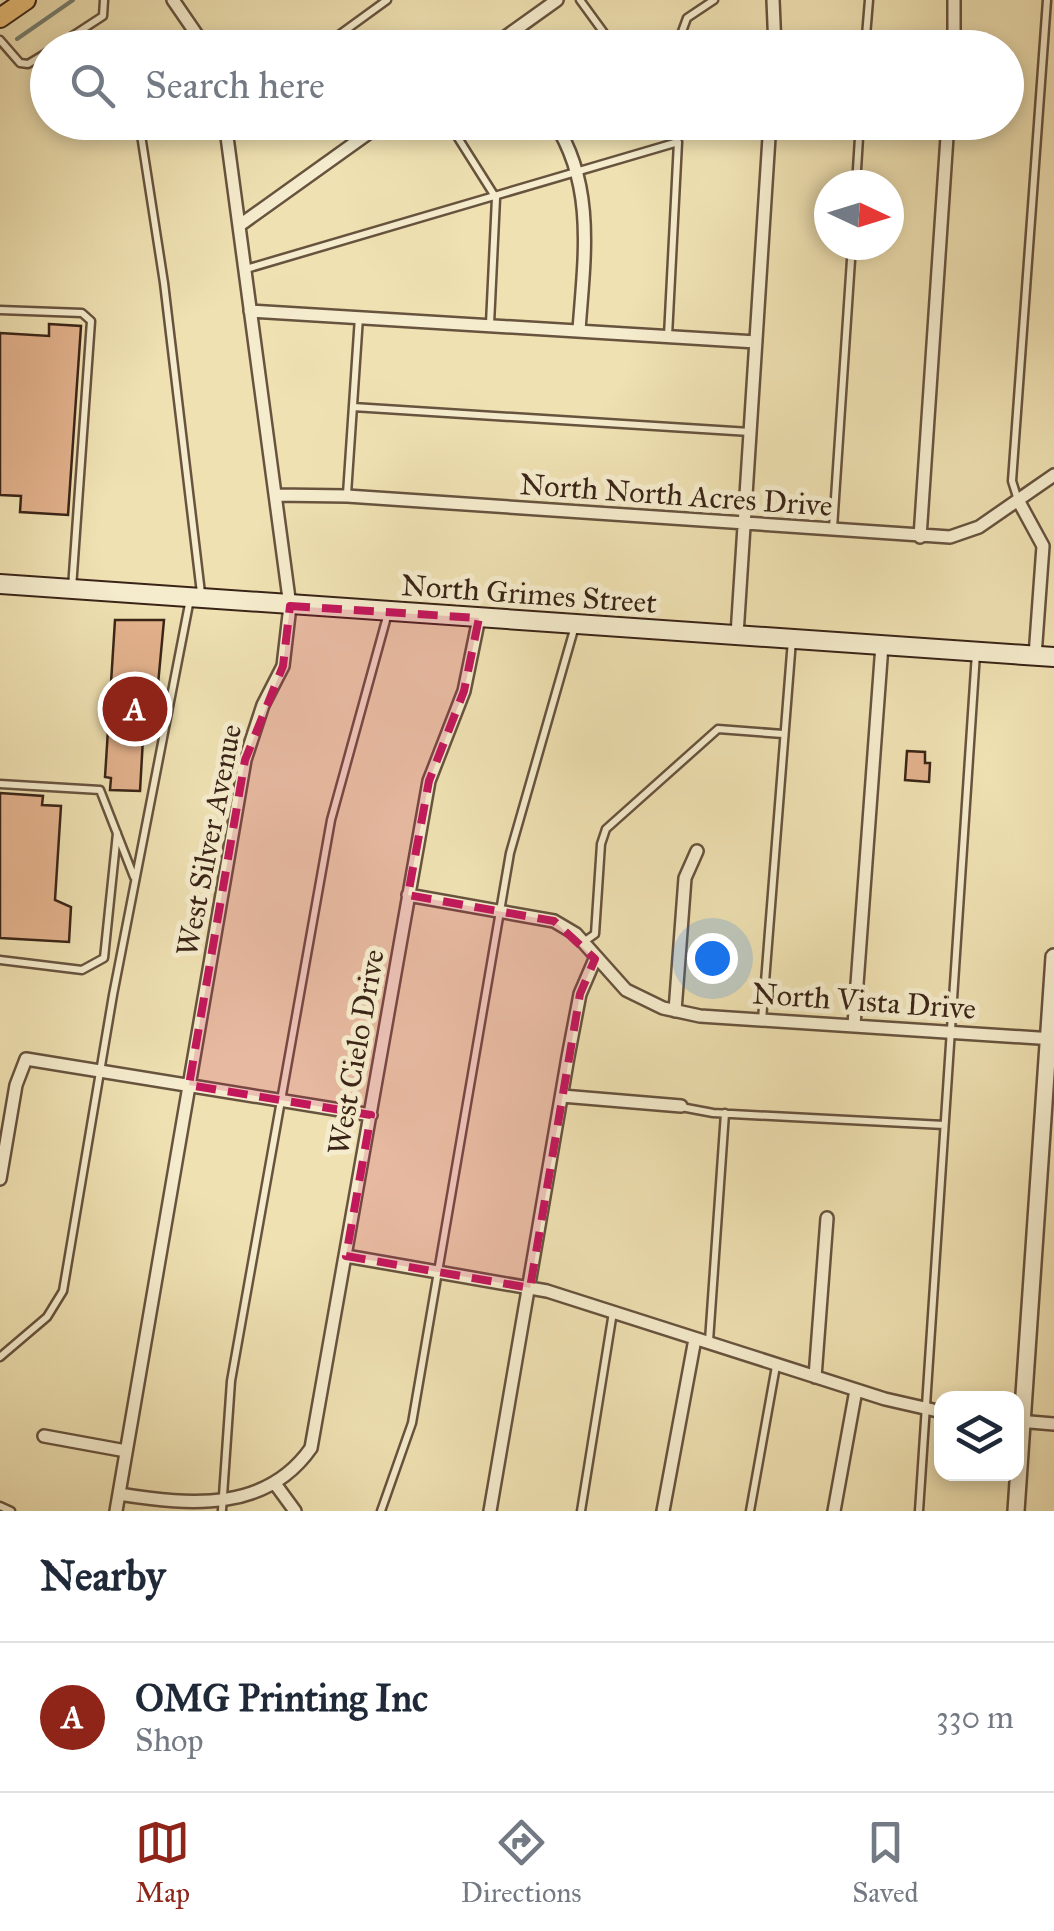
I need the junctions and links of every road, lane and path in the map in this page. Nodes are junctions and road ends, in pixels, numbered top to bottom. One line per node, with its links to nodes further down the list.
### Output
1 (26, 0): 12 (main road)
2 (104, 0): 13 (lane)
3 (173, 0): 14 (street)
4 (387, 0): 15 (lane)
5 (558, 0): 16 (street)
6 (580, 0): 17 (lane)
7 (714, 0): 18 (lane)
8 (773, 0): 19 (street)
9 (869, 0): 20 (lane)
10 (954, 0): 21 (street)
11 (1047, 0): 51 (lane)
12 (0, 18)
13 (82, 30)
14 (194, 30)
15 (346, 30)
16 (518, 30)
17 (601, 30)
18 (682, 30)
19 (774, 30)
20 (866, 30)
21 (954, 30)
22 (0, 40): 23 (lane)
23 (30, 63)
24 (142, 140): 58 (lane)
25 (228, 140): 36 (street, West Silver Avenue)
26 (359, 140): 36 (street)
27 (459, 140): 35 (lane)
28 (563, 140): 34 (street)
29 (769, 140): 45 (street)
30 (859, 140): 33 (lane)
31 (947, 140): 54 (street)
32 (678, 142): 34 (lane); 44 (lane)
33 (857, 170)
34 (578, 172): 35 (lane); 43 (street)
35 (496, 198): 38 (lane); 42 (lane)
36 (240, 225): 38 (street, West Silver Avenue)
37 (851, 260): 53 (lane)
38 (245, 269): 40 (street, West Silver Avenue)
39 (0, 310): 57 (lane)
40 (250, 310): 41 (street); 49 (street, West Silver Avenue)
41 (359, 316): 42 (street); 46 (lane)
42 (490, 324): 43 (street)
43 (579, 330): 44 (street)
44 (668, 336): 45 (street)
45 (756, 342): 47 (street)
46 (353, 407): 47 (lane); 50 (lane)
47 (750, 432): 52 (street)
48 (1054, 475): 51 (street, North North Acres Drive)
49 (276, 496): 50 (street, North North Acres Drive); 59 (street, West Silver Avenue)
50 (347, 496): 52 (street, North North Acres Drive)
51 (1018, 500): 54 (street, North North Acres Drive); 55 (street)
52 (744, 526): 53 (street, North North Acres Drive); 63 (street)
53 (832, 532): 54 (street, North North Acres Drive)
54 (920, 537)
55 (1048, 556): 67 (street)
56 (0, 584): 57 (main road, North Grimes Street)
57 (72, 590): 58 (main road, North Grimes Street)
58 (196, 599): 59 (main road, North Grimes Street); 72 (lane)
59 (290, 606): 60 (main road, North Grimes Street); 85 (street, West Silver Avenue)
60 (388, 612): 61 (main road, North Grimes Street); 87 (lane)
61 (479, 618): 62 (main road, North Grimes Street); 73 (street, West Cielo Drive)
62 (575, 624): 63 (main road, North Grimes Street); 74 (lane)
63 (737, 635): 64 (main road, North Grimes Street)
64 (792, 639): 65 (main road, North Grimes Street); 68 (lane)
65 (882, 646): 66 (main road, North Grimes Street); 81 (street)
66 (976, 652): 67 (main road, North Grimes Street); 82 (lane)
67 (1045, 656)
68 (783, 734): 75 (lane); 80 (lane)
69 (0, 784): 70 (lane)
70 (117, 833): 72 (lane); 78 (lane)
71 (698, 851): 79 (street)
72 (135, 879): 84 (lane)
73 (408, 896): 74 (street); 90 (street, West Cielo Drive)
74 (500, 910): 75 (street); 95 (lane)
75 (584, 942): 77 (street, North Vista Drive)
76 (1054, 957): 83 (street)
77 (594, 959): 79 (street, North Vista Drive); 86 (street)
78 (0, 960)
79 (675, 1011): 80 (street, North Vista Drive)
80 (762, 1020): 81 (street, North Vista Drive)
81 (854, 1026): 82 (street, North Vista Drive)
82 (952, 1032): 83 (street, North Vista Drive); 91 (lane)
83 (1051, 1038): 104 (street)
84 (101, 1071): 85 (street); 92 (street); 100 (lane)
85 (189, 1084): 87 (street); 110 (street, West Silver Avenue)
86 (562, 1096): 88 (street); 96 (street)
87 (281, 1101): 90 (street); 115 (lane)
88 (681, 1106): 89 (lane)
89 (725, 1113): 91 (lane); 99 (lane)
90 (370, 1115): 94 (street, West Cielo Drive)
91 (944, 1125): 105 (lane)
92 (0, 1180)
93 (826, 1218): 102 (street)
94 (346, 1256): 95 (street); 112 (street, West Cielo Drive)
95 (439, 1272): 96 (street); 119 (lane)
96 (530, 1288): 97 (street); 120 (street)
97 (613, 1310): 98 (street); 121 (lane)
98 (695, 1339): 99 (street); 122 (street)
99 (708, 1344): 101 (street)
100 (0, 1357)
101 (776, 1365): 102 (street); 123 (lane)
102 (816, 1377): 103 (street)
103 (856, 1390): 105 (street); 124 (street)
104 (1022, 1391)
105 (925, 1408): 106 (street); 125 (lane)
106 (934, 1410)
107 (1024, 1421): 108 (street)
108 (1054, 1424)
109 (44, 1436): 110 (street)
110 (126, 1451): 113 (street, West Silver Avenue)
111 (1017, 1481): 126 (street)
112 (276, 1485): 115 (street, West Cielo Drive); 118 (street)
113 (119, 1494): 115 (street); 117 (street, West Silver Avenue)
114 (0, 1506): 116 (lane)
115 (222, 1510)
116 (11, 1511)
117 (116, 1511)
118 (295, 1511)
119 (381, 1511)
120 (490, 1511)
121 (581, 1511)
122 (664, 1511)
123 (750, 1511)
124 (834, 1511)
125 (919, 1511)
126 (1016, 1511)

